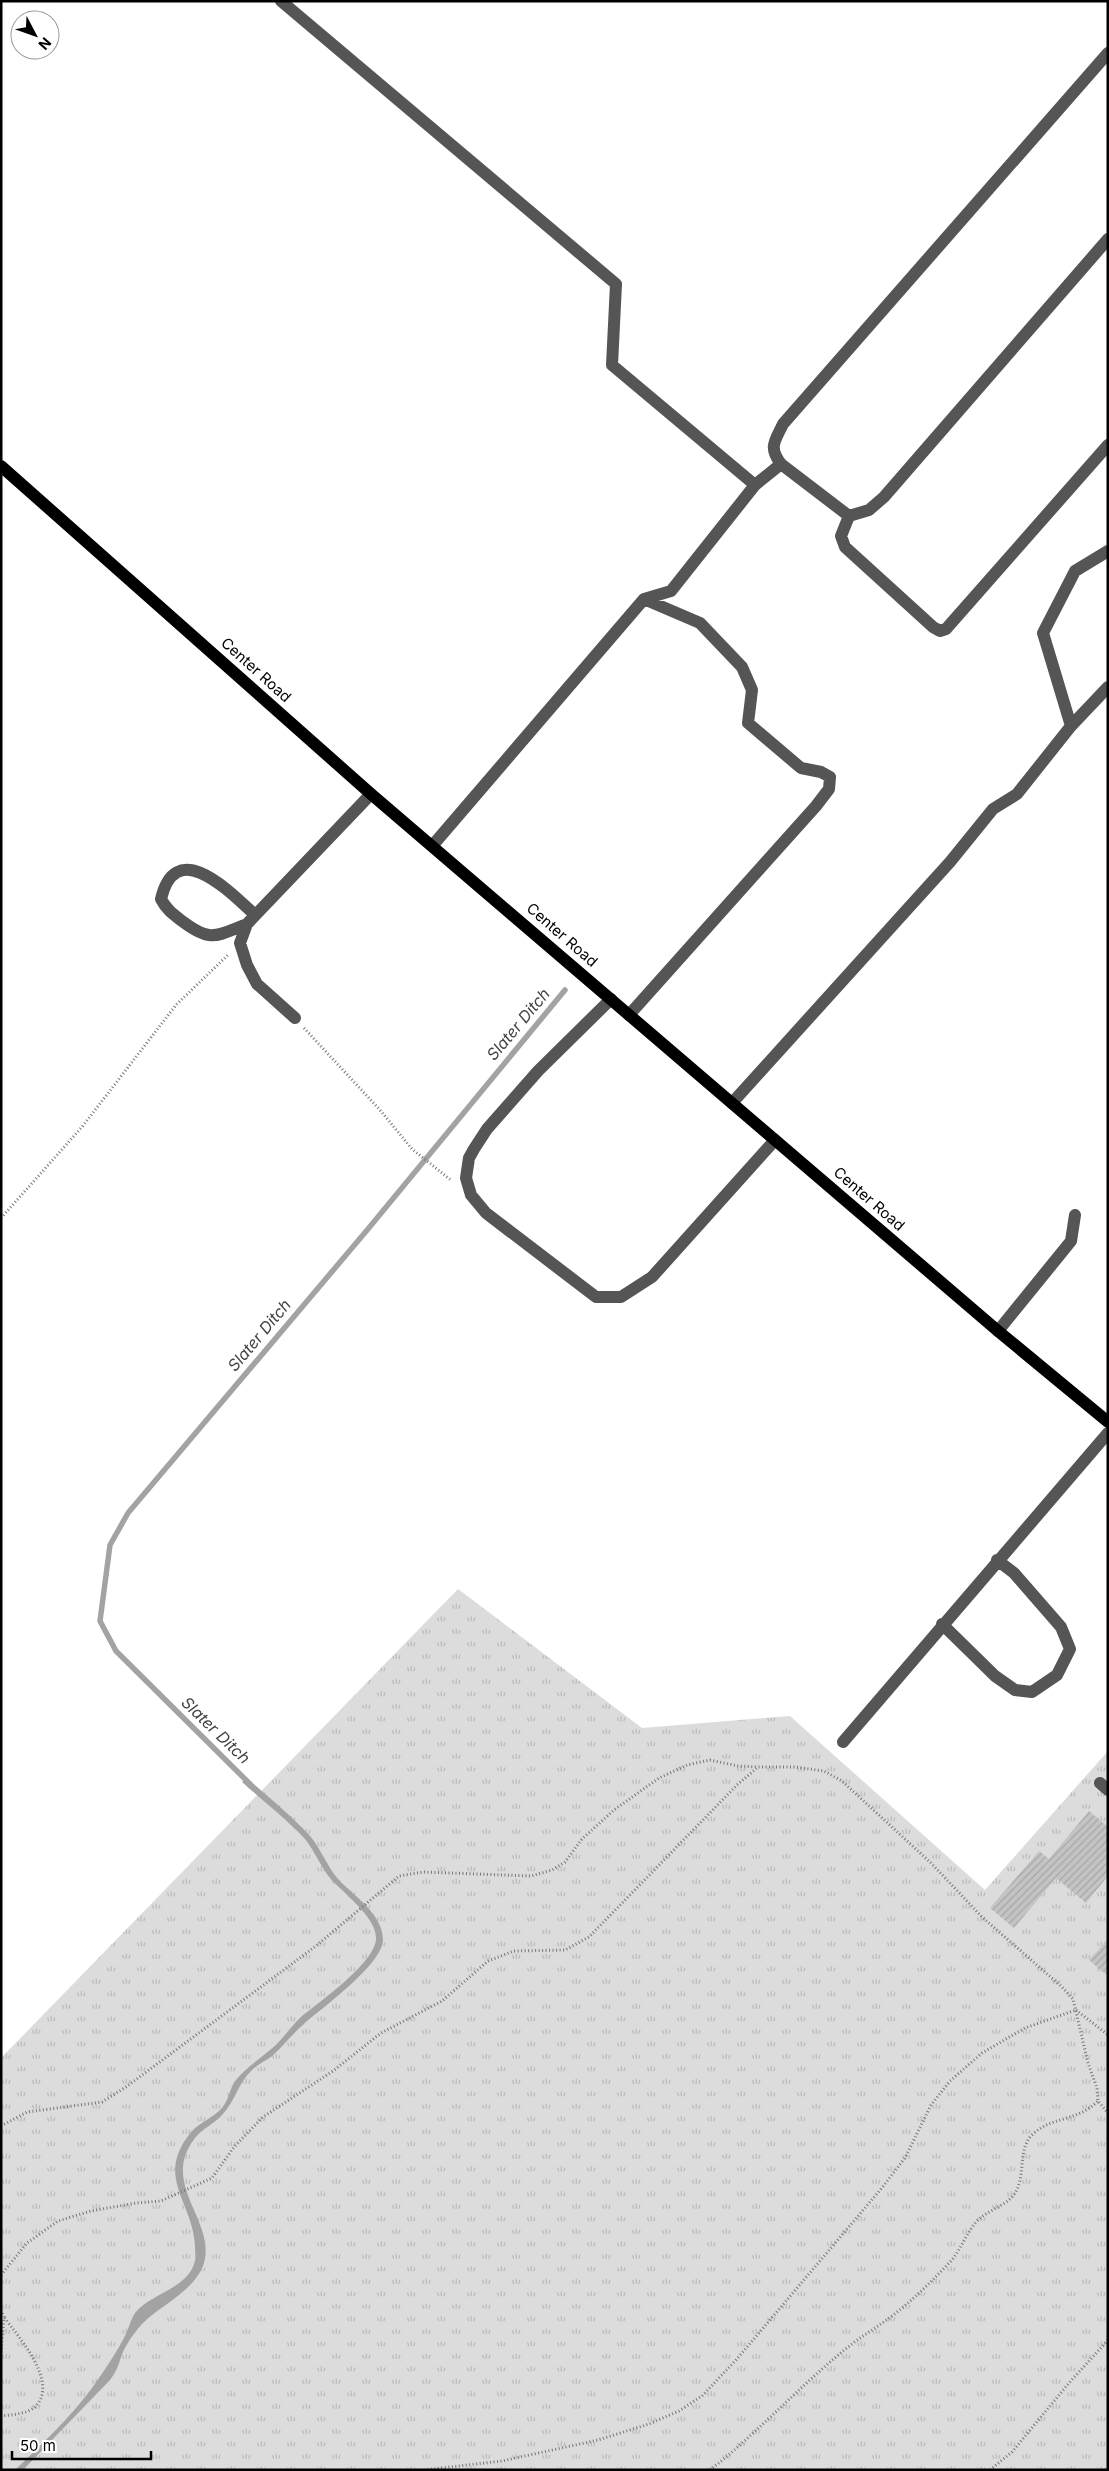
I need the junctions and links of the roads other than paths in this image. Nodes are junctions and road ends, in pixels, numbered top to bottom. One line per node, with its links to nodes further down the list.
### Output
1 (281, 1): 7 (lane)
2 (1108, 53): 5 (lane)
3 (1108, 239): 8 (lane)
4 (1108, 445): 8 (lane)
5 (781, 464): 7 (lane); 8 (lane)
6 (1, 466): 13 (main road, Center Road)
7 (755, 485): 10 (lane)
8 (849, 516)
9 (1108, 551): 12 (lane)
10 (644, 599): 14 (lane); 17 (lane)
11 (1108, 687): 12 (lane)
12 (1072, 726): 19 (lane)
13 (371, 794): 14 (main road, Center Road); 15 (lane)
14 (433, 845): 16 (main road, Center Road)
15 (251, 920): 15 (lane); 18 (lane)
16 (611, 999): 17 (main road, Center Road); 20 (lane)
17 (629, 1014): 19 (main road, Center Road)
18 (295, 1018)
19 (732, 1103): 20 (main road, Center Road)
20 (775, 1140): 22 (main road, Center Road)
21 (1075, 1216): 22 (lane)
22 (998, 1331): 23 (main road, Center Road)
23 (1108, 1422)
24 (1108, 1433): 25 (lane)
25 (997, 1560): 26 (lane); 26 (lane)
26 (942, 1624): 27 (lane)
27 (843, 1742)

